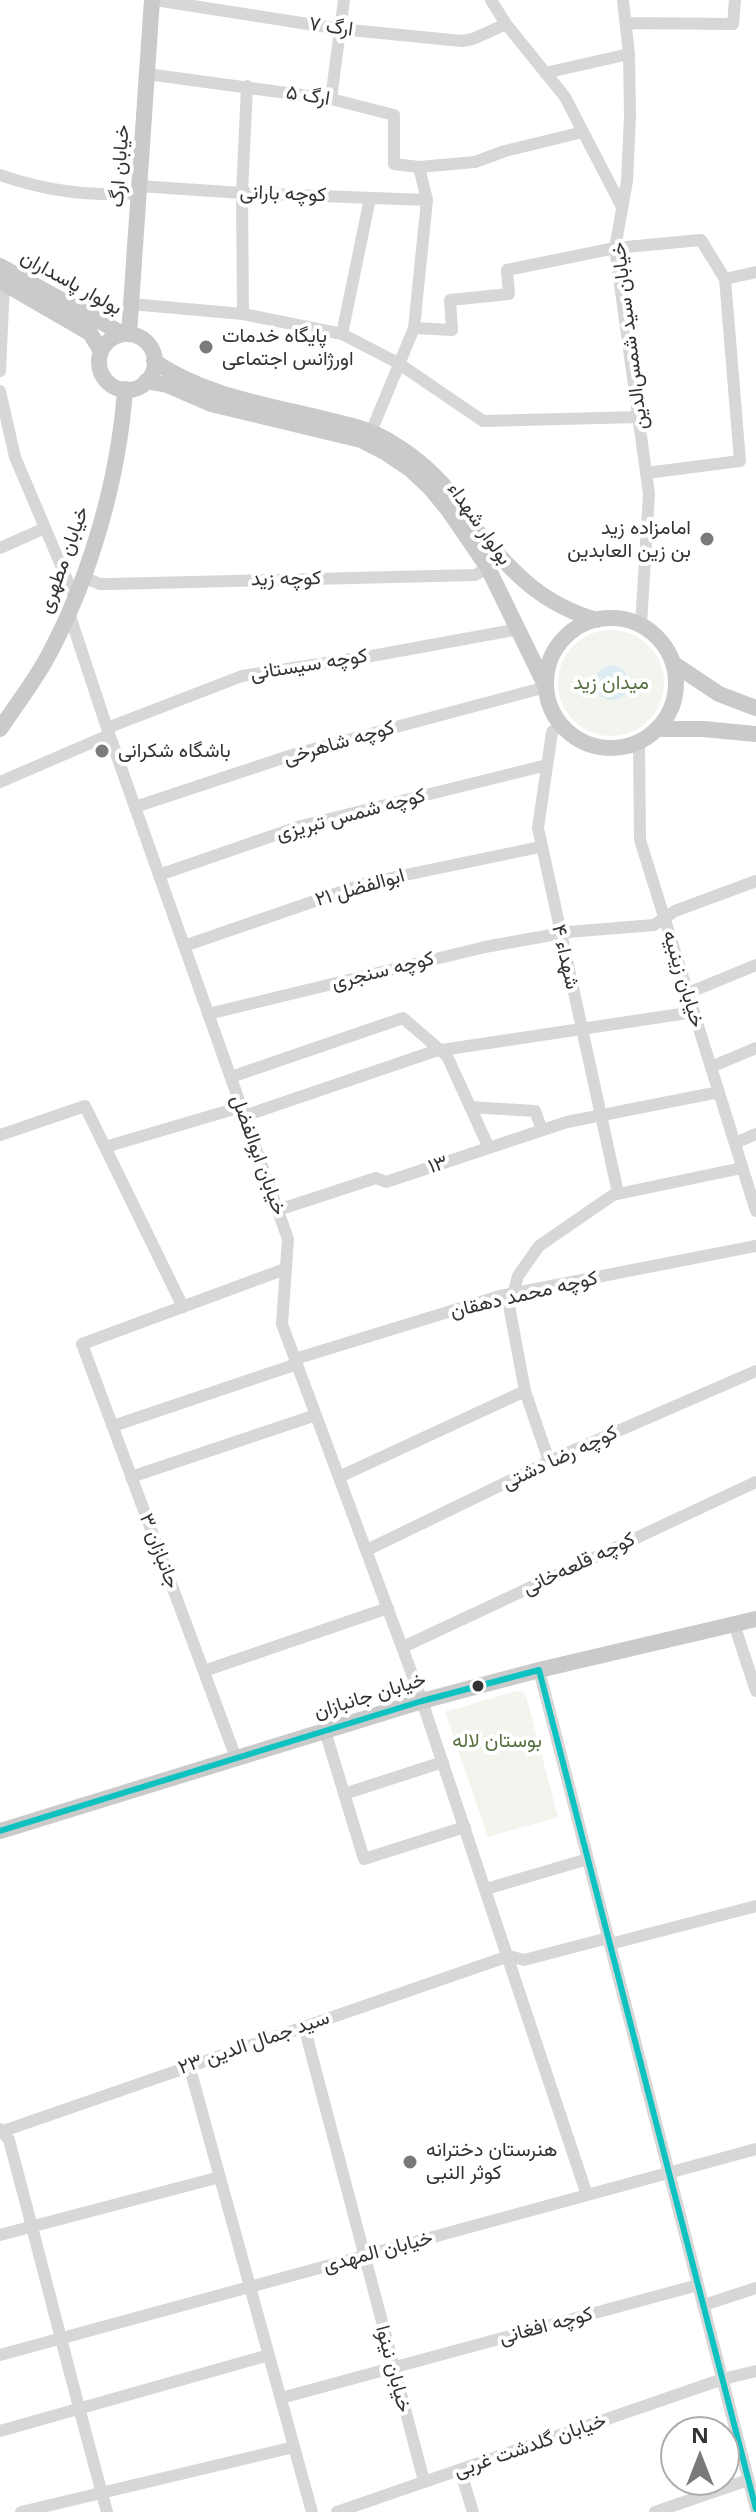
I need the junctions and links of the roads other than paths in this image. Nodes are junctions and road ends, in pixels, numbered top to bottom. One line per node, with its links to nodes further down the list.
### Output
1 (154, 0): 8 (street, ارگ ۷); 11 (main road, خیابان ارگ)
2 (344, 0): 8 (street)
3 (491, 0): 7 (street)
4 (623, 0): 6 (street, خیابان سید شمس‌الدین)
5 (735, 0): 6 (street)
6 (627, 23): 9 (street, خیابان سید شمس‌الدین)
7 (506, 24): 8 (street, ارگ ۷); 10 (street)
8 (340, 29): 13 (street)
9 (629, 54): 10 (street); 21 (street, خیابان سید شمس‌الدین)
10 (545, 73): 14 (street)
11 (147, 74): 12 (street, ارگ ۵); 17 (main road, خیابان ارگ)
12 (247, 86): 13 (street, ارگ ۵); 18 (street)
13 (331, 99): 15 (street, ارگ ۵)
14 (583, 132): 15 (street); 21 (street)
15 (419, 167): 20 (street)
16 (0, 175): 17 (street, کوچه بارانی)
17 (138, 190): 18 (street, کوچه بارانی); 27 (main road, خیابان ارگ)
18 (242, 193): 19 (street, کوچه بارانی); 28 (street)
19 (370, 198): 20 (street, کوچه بارانی); 31 (street)
20 (427, 200): 29 (street)
21 (622, 207): 22 (street, خیابان سید شمس‌الدین)
22 (615, 248): 25 (street); 29 (street); 39 (street, خیابان سید شمس‌الدین)
23 (0, 266): 30 (main road, بولوار پاسداران)
24 (756, 272): 25 (street)
25 (725, 279): 42 (street)
26 (2, 283): 32 (main road, بولوار پاسداران); 35 (street)
27 (131, 304): 28 (street); 30 (main road, خیابان ارگ)
28 (243, 314): 31 (street)
29 (414, 328): 34 (street)
30 (126, 334): 32 (main road); 33 (main road)
31 (342, 334): 34 (street)
32 (101, 351): 37 (main road)
33 (154, 361): 36 (main road); 40 (main road, بولوار شهداء)
34 (398, 363): 39 (street); 40 (street)
35 (0, 371)
36 (146, 381): 37 (main road); 45 (main road, بولوار شهداء)
37 (125, 389): 46 (main road, خیابان مطهری)
38 (0, 391): 41 (street, خیابان ابوالفضل)
39 (639, 417): 42 (street, خیابان سید شمس‌الدین)
40 (371, 432): 48 (main road, بولوار شهداء)
41 (6, 442): 43 (street, خیابان ابوالفضل)
42 (646, 473): 49 (street, خیابان سید شمس‌الدین)
43 (45, 528): 44 (street); 47 (street, خیابان ابوالفضل)
44 (0, 548)
45 (488, 568): 46 (street, کوچه زید); 50 (main road, بولوار شهداء)
46 (83, 577): 47 (main road, خیابان مطهری)
47 (71, 603): 55 (main road, خیابان مطهری); 57 (street, خیابان ابوالفضل)
48 (597, 620): 49 (main road); 52 (main road)
49 (641, 625): 51 (main road)
50 (519, 629): 52 (main road, بولوار شهداء); 57 (street, کوچه سیستانی)
51 (674, 664): 53 (main road); 56 (main road)
52 (546, 687): 54 (main road); 62 (street, کوچه شاهرخی)
53 (756, 708)
54 (561, 724): 59 (main road); 60 (street, شهداء ۴)
55 (0, 729)
56 (657, 729): 58 (main road); 59 (main road)
57 (108, 732): 61 (street, کوچه سیستانی); 62 (street, خیابان ابوالفضل)
58 (756, 734)
59 (639, 742): 66 (street, خیابان زینبیه)
60 (547, 765): 63 (street, شهداء ۴); 64 (street, کوچه شمس تبریزی)
61 (0, 782)
62 (135, 807): 64 (street, خیابان ابوالفضل)
63 (540, 847): 67 (street, شهداء ۴); 68 (street, ابوالفضل ۲۱)
64 (159, 875): 68 (street, خیابان ابوالفضل)
65 (756, 881): 66 (street, کوچه سنجری)
66 (664, 918): 67 (street, کوچه سنجری); 70 (street, خیابان زینبیه)
67 (560, 935): 72 (street, کوچه سنجری); 73 (street, شهداء ۴)
68 (184, 946): 72 (street, خیابان ابوالفضل)
69 (756, 965): 70 (street)
70 (688, 993): 71 (street, خیابان زینبیه)
71 (694, 1012): 73 (street); 76 (street, خیابان زینبیه)
72 (208, 1014): 77 (street, خیابان ابوالفضل)
73 (581, 1029): 75 (street); 81 (street, شهداء ۴)
74 (756, 1048): 76 (street)
75 (440, 1050): 77 (street); 79 (street); 80 (street)
76 (711, 1067): 78 (street, خیابان زینبیه)
77 (231, 1077): 80 (street, خیابان ابوالفضل)
78 (719, 1092): 81 (street, ۱۳); 85 (street, خیابان زینبیه)
79 (470, 1107): 82 (street); 87 (street)
80 (243, 1112): 86 (street); 90 (street, خیابان ابوالفضل)
81 (600, 1115): 82 (street, ۱۳); 89 (street, شهداء ۴)
82 (542, 1130): 87 (street, ۱۳)
83 (756, 1134): 85 (street)
84 (0, 1135): 86 (street)
85 (735, 1143): 88 (street, خیابان زینبیه)
86 (105, 1147): 95 (street)
87 (489, 1148): 90 (street, ۱۳)
88 (742, 1168): 89 (street); 91 (street, خیابان زینبیه)
89 (618, 1193): 94 (street)
90 (278, 1210): 93 (street, خیابان ابوالفضل)
91 (756, 1211)
92 (756, 1246): 94 (street, کوچه محمد دهقان)
93 (285, 1269): 95 (street); 96 (street, خیابان ابوالفضل)
94 (510, 1294): 96 (street, کوچه محمد دهقان); 98 (street)
95 (183, 1307): 100 (street, جانبازان ۳)
96 (296, 1361): 99 (street, خیابان ابوالفضل); 100 (street, کوچه محمد دهقان)
97 (756, 1371): 101 (street, کوچه رضا دشتی)
98 (525, 1391): 101 (street); 103 (street)
99 (316, 1415): 102 (street); 103 (street, خیابان ابوالفضل)
100 (113, 1426): 102 (street, جانبازان ۳)
101 (549, 1461): 105 (street, کوچه رضا دشتی)
102 (131, 1477): 111 (street, جانبازان ۳)
103 (339, 1477): 105 (street, خیابان ابوالفضل)
104 (756, 1482): 109 (street, کوچه قلعه‌خانی)
105 (367, 1550): 106 (street, خیابان ابوالفضل)
106 (388, 1608): 109 (street, خیابان ابوالفضل); 111 (street)
107 (756, 1619): 108 (main road, خیابان جانبازان)
108 (734, 1624): 110 (main road, خیابان جانبازان); 112 (street)
109 (403, 1647): 113 (street, خیابان ابوالفضل)
110 (539, 1670): 113 (main road, خیابان جانبازان); 120 (street)
111 (204, 1671): 115 (street, جانبازان ۳)
112 (756, 1691)
113 (422, 1701): 114 (main road, خیابان جانبازان); 116 (street, خیابان ابوالفضل)
114 (325, 1731): 115 (main road, خیابان جانبازان); 117 (street)
115 (236, 1758): 119 (main road, خیابان جانبازان)
116 (443, 1762): 117 (street); 118 (street, خیابان ابوالفضل)
117 (344, 1794): 118 (street)
118 (465, 1827): 121 (street, خیابان ابوالفضل)
119 (0, 1831)
120 (588, 1859): 121 (street); 123 (street)
121 (486, 1889): 124 (street, خیابان ابوالفضل)
122 (756, 1906): 123 (street, سید جمال الدین ۲۳)
123 (609, 1941): 124 (street, سید جمال الدین ۲۳); 129 (street)
124 (509, 1956): 125 (street, سید جمال الدین ۲۳); 131 (street, خیابان ابوالفضل)
125 (304, 2026): 126 (street, سید جمال الدین ۲۳); 134 (street, خیابان نینوا)
126 (189, 2065): 127 (street, سید جمال الدین ۲۳); 130 (street)
127 (1, 2131): 132 (street)
128 (756, 2149): 129 (street, خیابان المهدی)
129 (670, 2173): 131 (street, خیابان المهدی); 135 (street)
130 (220, 2177): 132 (street); 136 (street)
131 (587, 2195): 134 (street, خیابان المهدی)
132 (33, 2227): 133 (street); 139 (street)
133 (0, 2235)
134 (364, 2256): 136 (street, خیابان المهدی); 142 (street, خیابان نینوا)
135 (698, 2285): 138 (street); 142 (street, کوچه افغانی)
136 (250, 2287): 139 (street, خیابان المهدی); 141 (street)
137 (756, 2288): 138 (street)
138 (704, 2305): 144 (street)
139 (60, 2339): 140 (street, خیابان المهدی); 146 (street)
140 (0, 2355)
141 (269, 2355): 145 (street); 146 (street)
142 (393, 2368): 145 (street, کوچه افغانی); 151 (street, خیابان نینوا)
143 (756, 2371): 144 (street, خیابان گلدشت غربی)
144 (723, 2379): 149 (street, خیابان گلدشت غربی); 150 (street)
145 (281, 2398): 148 (street)
146 (79, 2409): 147 (street); 152 (street)
147 (0, 2431)
148 (294, 2447): 152 (street); 156 (street)
149 (460, 2470): 151 (street, خیابان گلدشت غربی); 158 (street)
150 (748, 2480): 153 (street); 159 (street)
151 (424, 2481): 157 (street, خیابان گلدشت غربی)
152 (102, 2493): 154 (street); 155 (street)
153 (756, 2509)
154 (21, 2512)
155 (107, 2512)
156 (312, 2512)
157 (337, 2512)
158 (473, 2512)
159 (655, 2512)

